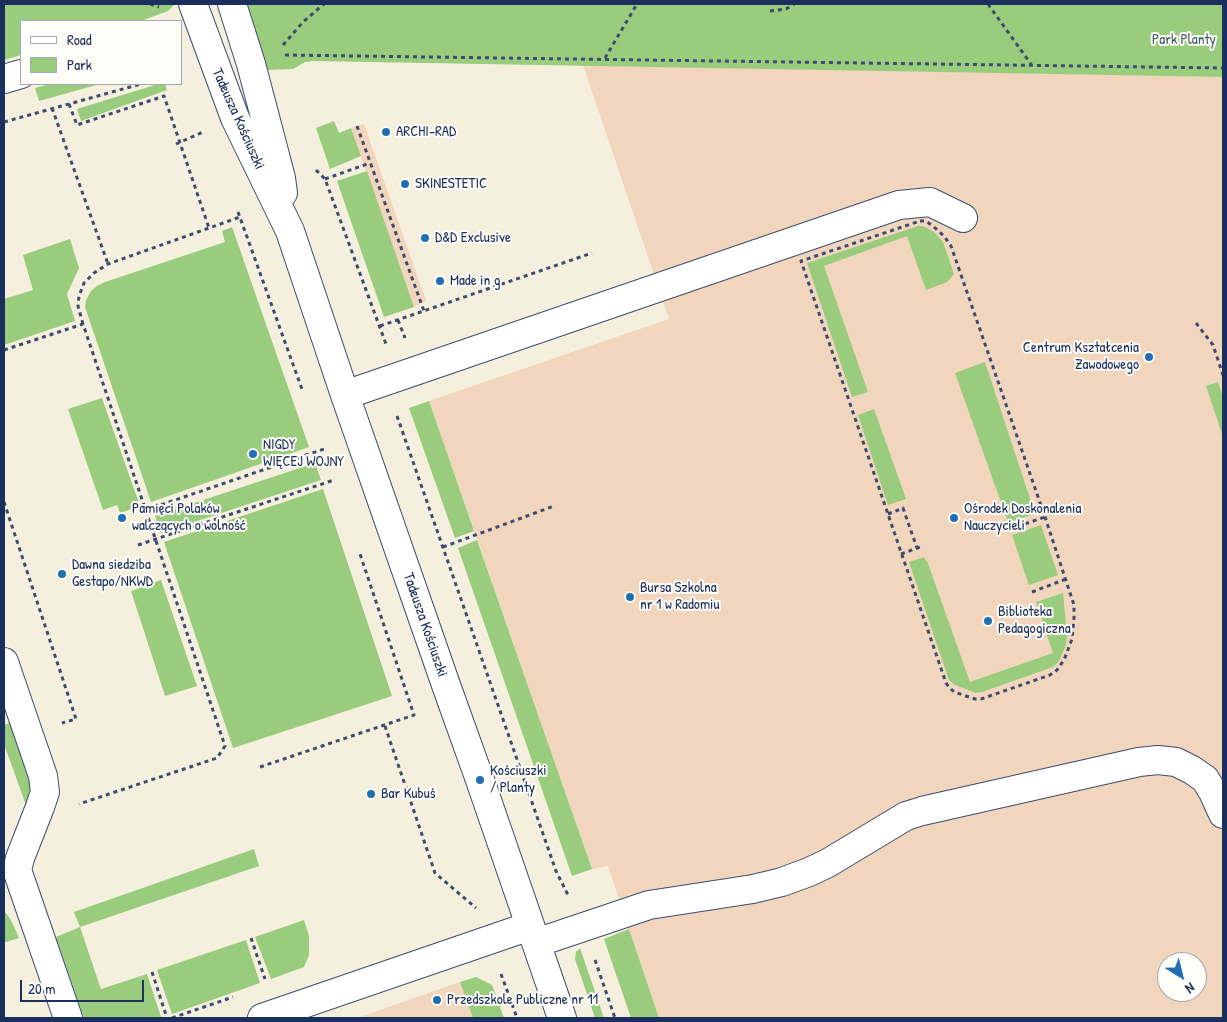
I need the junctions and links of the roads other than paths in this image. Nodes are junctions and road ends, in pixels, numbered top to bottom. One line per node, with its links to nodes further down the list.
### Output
1 (232, 4): 6 (street, Tadeusza Kościuszki)
2 (195, 13): 6 (street, Tadeusza Kościuszki)
3 (20, 74): 4 (street)
4 (4, 79)
5 (963, 218): 7 (street)
6 (290, 231): 7 (street, Tadeusza Kościuszki)
7 (345, 395): 11 (street, Tadeusza Kościuszki)
8 (4, 662): 10 (street)
9 (1223, 814): 11 (street)
10 (10, 872): 12 (street)
11 (533, 935): 13 (street); 14 (street, Tadeusza Kościuszki)
12 (68, 1018)
13 (262, 1018)
14 (562, 1018)

